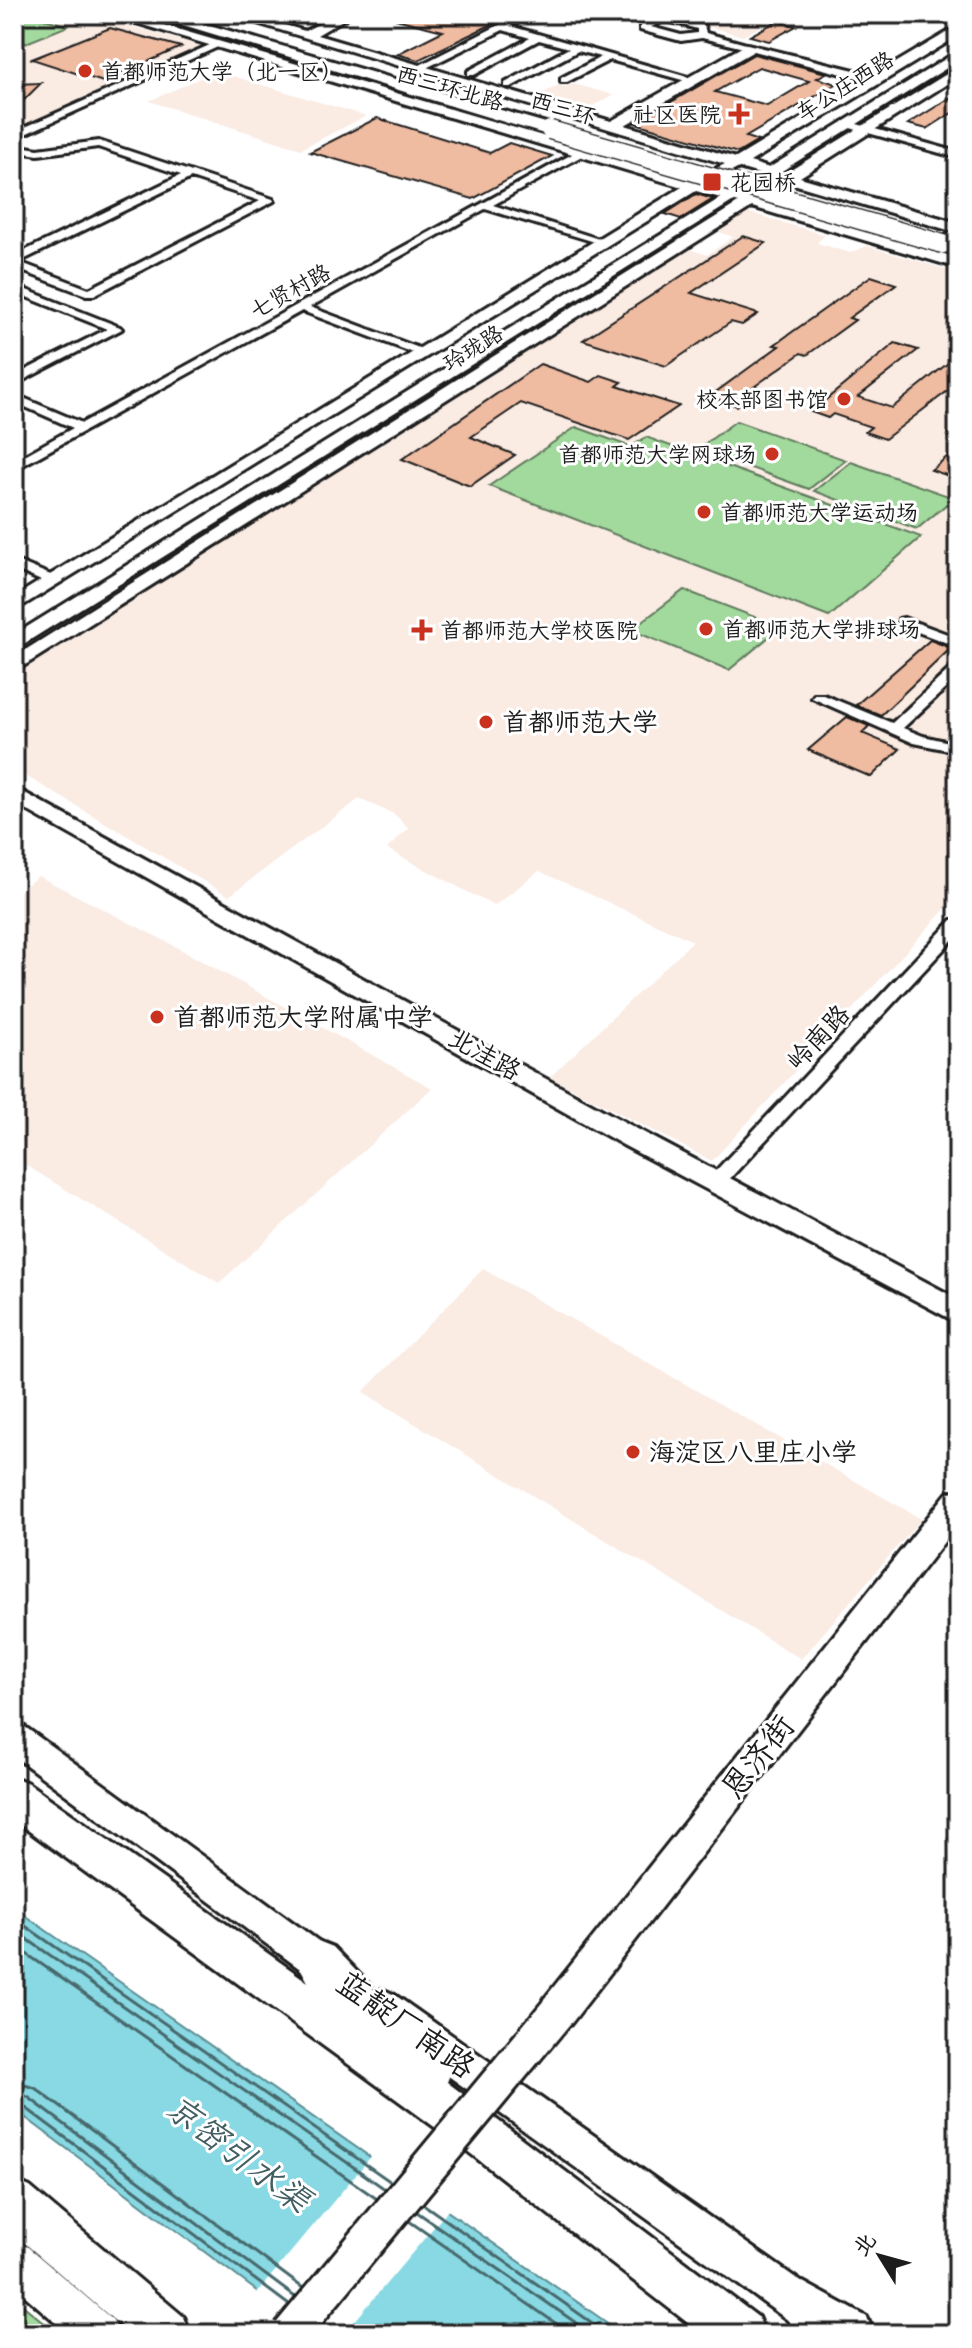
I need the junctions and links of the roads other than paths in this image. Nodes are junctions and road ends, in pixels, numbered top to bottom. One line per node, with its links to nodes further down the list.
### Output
1 (112, 14): 16 (street, 西三环北路)
2 (194, 14): 10 (highway, 西三环)
3 (233, 14): 13 (street, 西三环北路)
4 (347, 14): 13 (street)
5 (528, 14): 9 (street)
6 (622, 14): 8 (street)
7 (162, 16): 30 (highway, 西三环)
8 (654, 22): 12 (street); 12 (street)
9 (502, 27): 14 (street); 22 (street)
10 (244, 29): 21 (highway); 30 (highway, 西三环)
11 (958, 30): 25 (street, 玲珑路)
12 (702, 35): 17 (street)
13 (305, 36): 21 (street, 西三环北路)
14 (538, 37): 18 (street); 24 (street)
15 (958, 42): 41 (main road, 车公庄西路)
16 (215, 46): 32 (street); 36 (street, 西三环北路)
17 (752, 47): 25 (street); 27 (street)
18 (576, 48): 20 (street); 28 (street)
19 (958, 55): 29 (main road, 车公庄西路)
20 (609, 57): 26 (street); 27 (street)
21 (384, 61): 22 (street, 西三环北路)
22 (415, 70): 31 (street, 西三环北路)
23 (958, 71): 29 (street, 玲珑路)
24 (471, 73)
25 (876, 79): 41 (street, 玲珑路)
26 (564, 80)
27 (693, 80): 31 (street)
28 (508, 85)
29 (861, 124): 34 (street); 37 (street); 41 (street, 玲珑路)
30 (555, 127): 46 (highway, 西三环, bridge)
31 (611, 127): 33 (street, 西三环北路)
32 (14, 136)
33 (646, 136): 38 (street); 41 (street, 西三环北路)
34 (958, 145)
35 (14, 148): 40 (street)
36 (585, 150): 38 (street, 西三环北路); 44 (street, 七贤村路)
37 (958, 155)
38 (609, 158): 39 (street, 西三环北路)
39 (628, 163): 41 (street); 42 (street, 西三环北路)
40 (189, 175): 48 (street); 48 (street)
41 (751, 183): 42 (street, 玲珑路); 43 (street); 45 (street, 西三环北路); 61 (main road, 玲珑路); 63 (main road, 玲珑路); 64 (street, 玲珑路)
42 (697, 184): 47 (street, 玲珑路)
43 (867, 201): 45 (street); 46 (street)
44 (485, 206): 47 (street); 51 (street, 七贤村路)
45 (832, 224): 49 (street, 西三环北路)
46 (954, 239)
47 (601, 243): 52 (street, 玲珑路)
48 (14, 262)
49 (958, 263)
50 (14, 288): 53 (street)
51 (301, 307): 52 (street); 55 (street, 七贤村路)
52 (423, 353): 58 (street, 玲珑路)
53 (14, 381)
54 (14, 398): 55 (street)
55 (82, 428): 56 (street, 七贤村路)
56 (14, 466)
57 (14, 564): 58 (street)
58 (53, 581): 59 (street, 玲珑路)
59 (14, 605)
60 (904, 622): 62 (street)
61 (14, 625)
62 (958, 643)
63 (14, 644)
64 (14, 666)
65 (958, 669): 67 (street)
66 (819, 698): 67 (street)
67 (894, 729): 68 (street)
68 (958, 748)
69 (14, 794): 71 (street, 北洼路)
70 (958, 924): 71 (street, 岭南路)
71 (715, 1183): 72 (street, 北洼路)
72 (958, 1312)
73 (958, 1502): 83 (street, 恩济街, bridge)
74 (14, 1737): 76 (street, 蓝靛厂南路)
75 (14, 1796): 77 (highway, 蓝靛厂南路)
76 (318, 1962): 77 (highway); 80 (street, 蓝靛厂南路)
77 (482, 2134): 84 (highway, 蓝靛厂南路)
78 (14, 2203): 82 (highway)
79 (14, 2261): 81 (street)
80 (820, 2320): 85 (highway)
81 (99, 2334)
82 (167, 2334)
83 (290, 2334)
84 (741, 2334)
85 (850, 2334)

